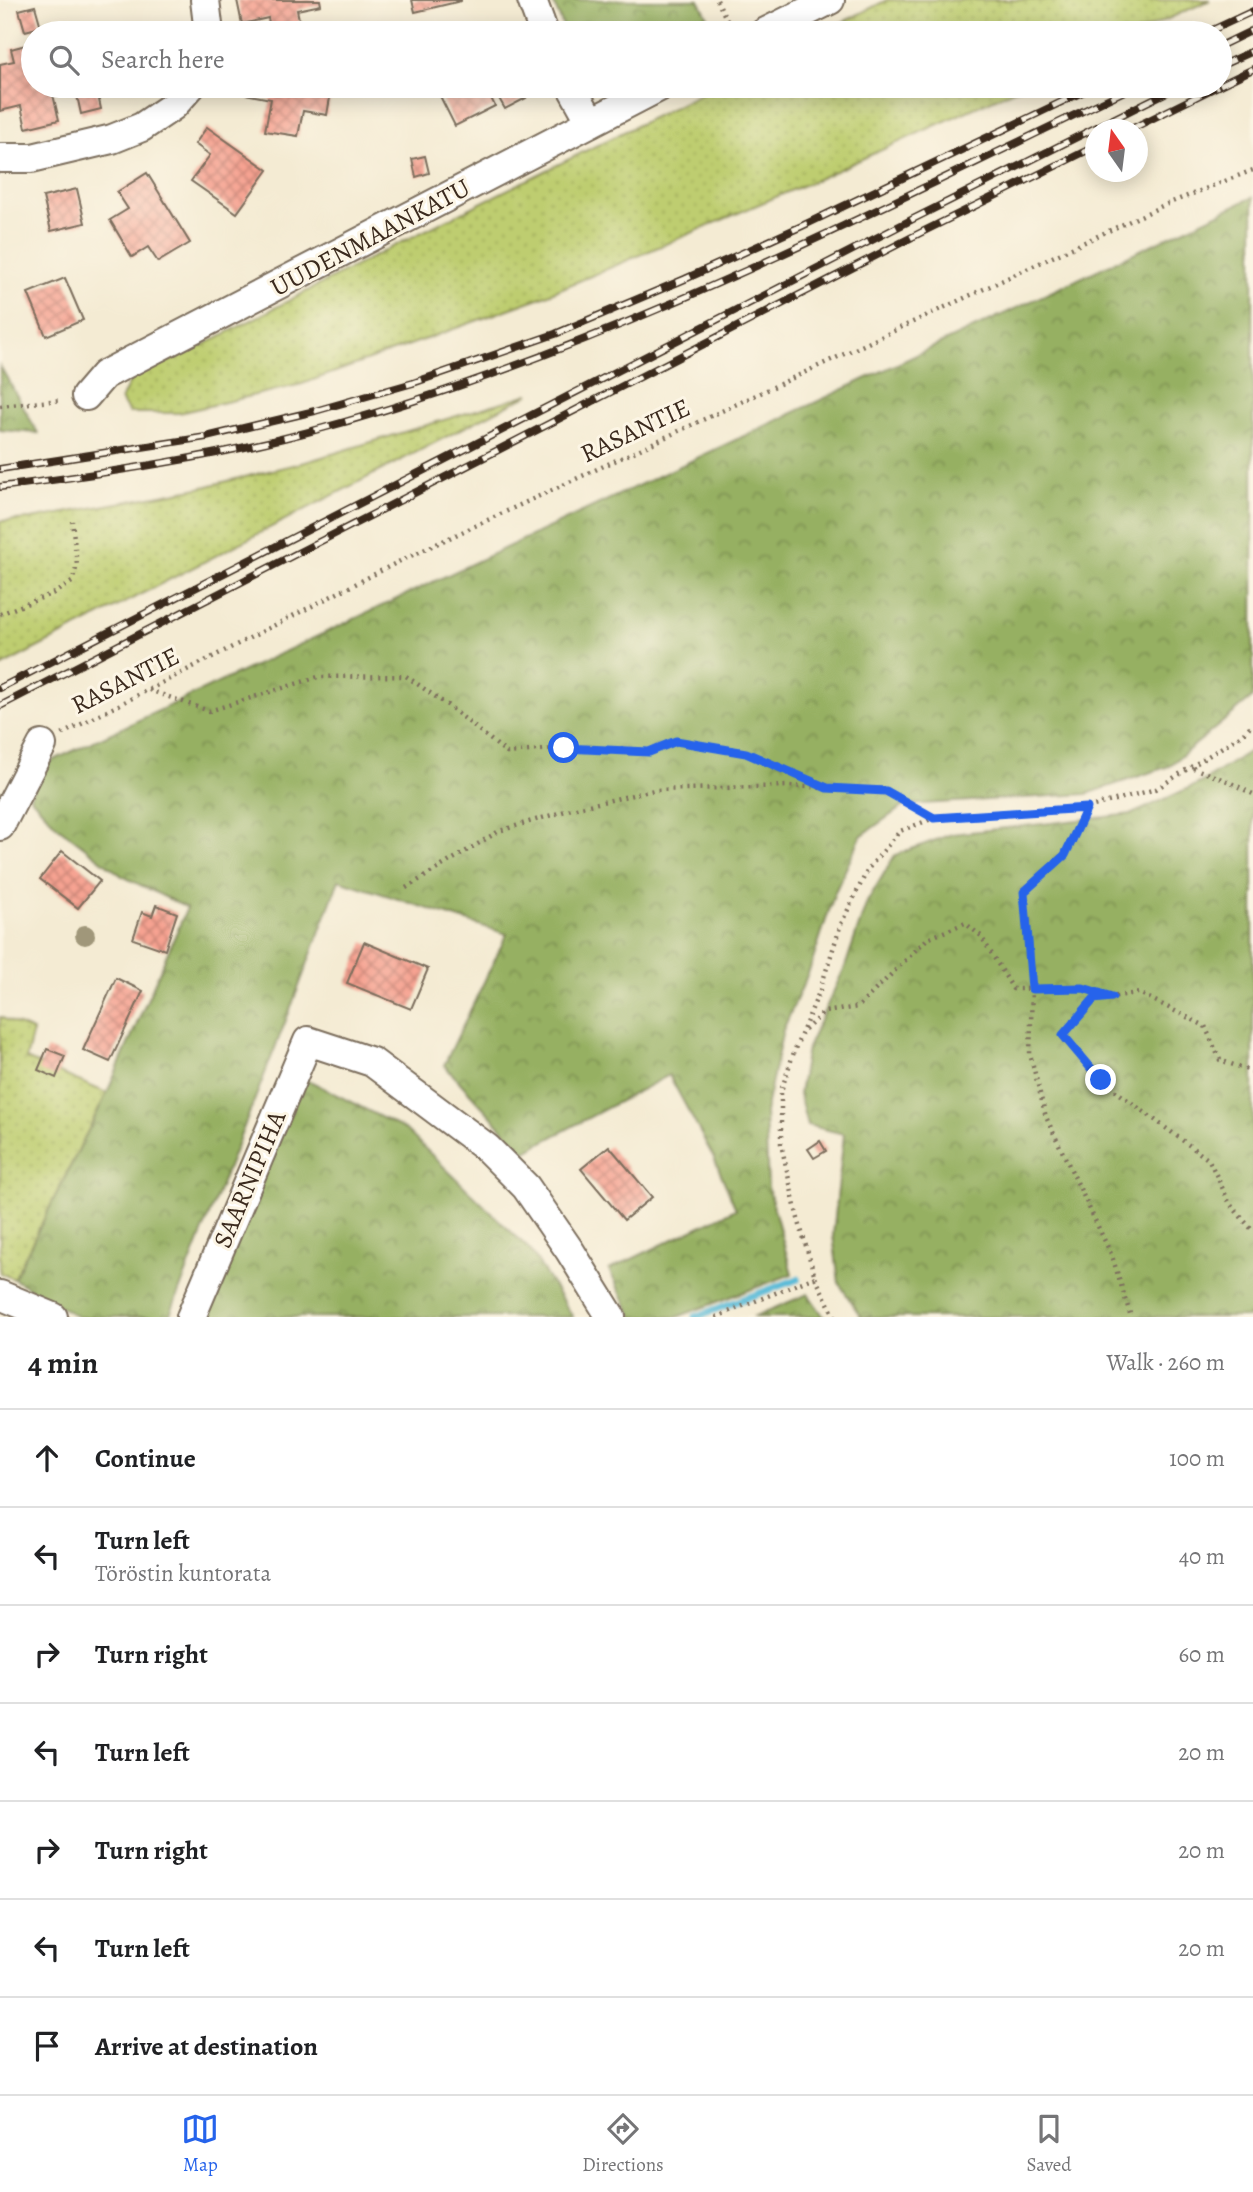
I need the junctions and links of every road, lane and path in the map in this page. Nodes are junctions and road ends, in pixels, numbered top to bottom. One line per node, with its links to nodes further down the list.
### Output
1 (205, 0): 5 (street)
2 (532, 0): 6 (street)
3 (717, 0): 7 (path)
4 (830, 0): 8 (street)
5 (208, 21)
6 (540, 21)
7 (727, 21)
8 (788, 21)
9 (180, 98): 13 (street)
10 (578, 98): 12 (street)
11 (638, 98): 12 (street, UUDENMAANKATU)
12 (591, 122): 15 (street, UUDENMAANKATU)
13 (0, 158)
14 (1253, 170): 19 (path, RASANTIE)
15 (86, 396): 16 (path)
16 (0, 406)
17 (72, 521): 18 (path)
18 (0, 614)
19 (149, 690): 21 (path, RASANTIE); 23 (path)
20 (1253, 723): 22 (path)
21 (42, 744): 27 (street)
22 (1192, 768): 24 (path); 25 (path)
23 (827, 788): 26 (path); 28 (path)
24 (1253, 794)
25 (1087, 808): 26 (path); 29 (path)
26 (934, 818): 31 (path)
27 (0, 826)
28 (407, 888)
29 (1032, 989): 30 (path); 31 (path); 41 (path)
30 (1112, 997): 32 (path); 33 (path)
31 (802, 1033): 34 (path)
32 (1253, 1072)
33 (1253, 1231)
34 (814, 1277): 39 (path); 40 (path)
35 (0, 1295): 36 (street)
36 (53, 1317)
37 (191, 1317): 38 (street, SAARNIPIHA)
38 (611, 1317)
39 (716, 1317)
40 (835, 1317)
41 (1131, 1317)

